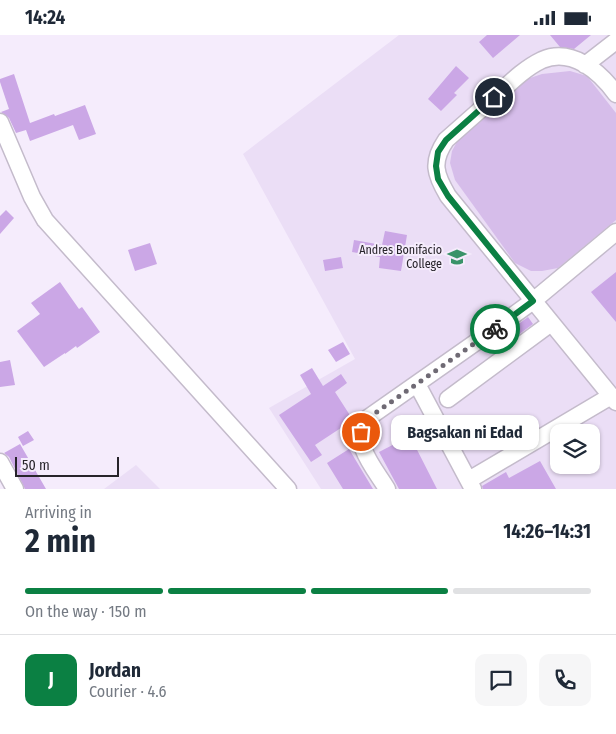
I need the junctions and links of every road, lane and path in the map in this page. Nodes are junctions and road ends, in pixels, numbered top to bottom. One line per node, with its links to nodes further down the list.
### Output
1 (616, 41): 2 (street)
2 (585, 65): 3 (street); 6 (street)
3 (616, 94)
4 (0, 122): 14 (street)
5 (616, 232): 6 (street)
6 (533, 301): 7 (street); 8 (street)
7 (551, 323): 9 (street); 10 (street)
8 (416, 384): 12 (street); 15 (street)
9 (448, 399)
10 (614, 399): 12 (street)
11 (0, 462): 13 (street)
12 (471, 485)
13 (15, 489)
14 (288, 489)
15 (388, 489)

